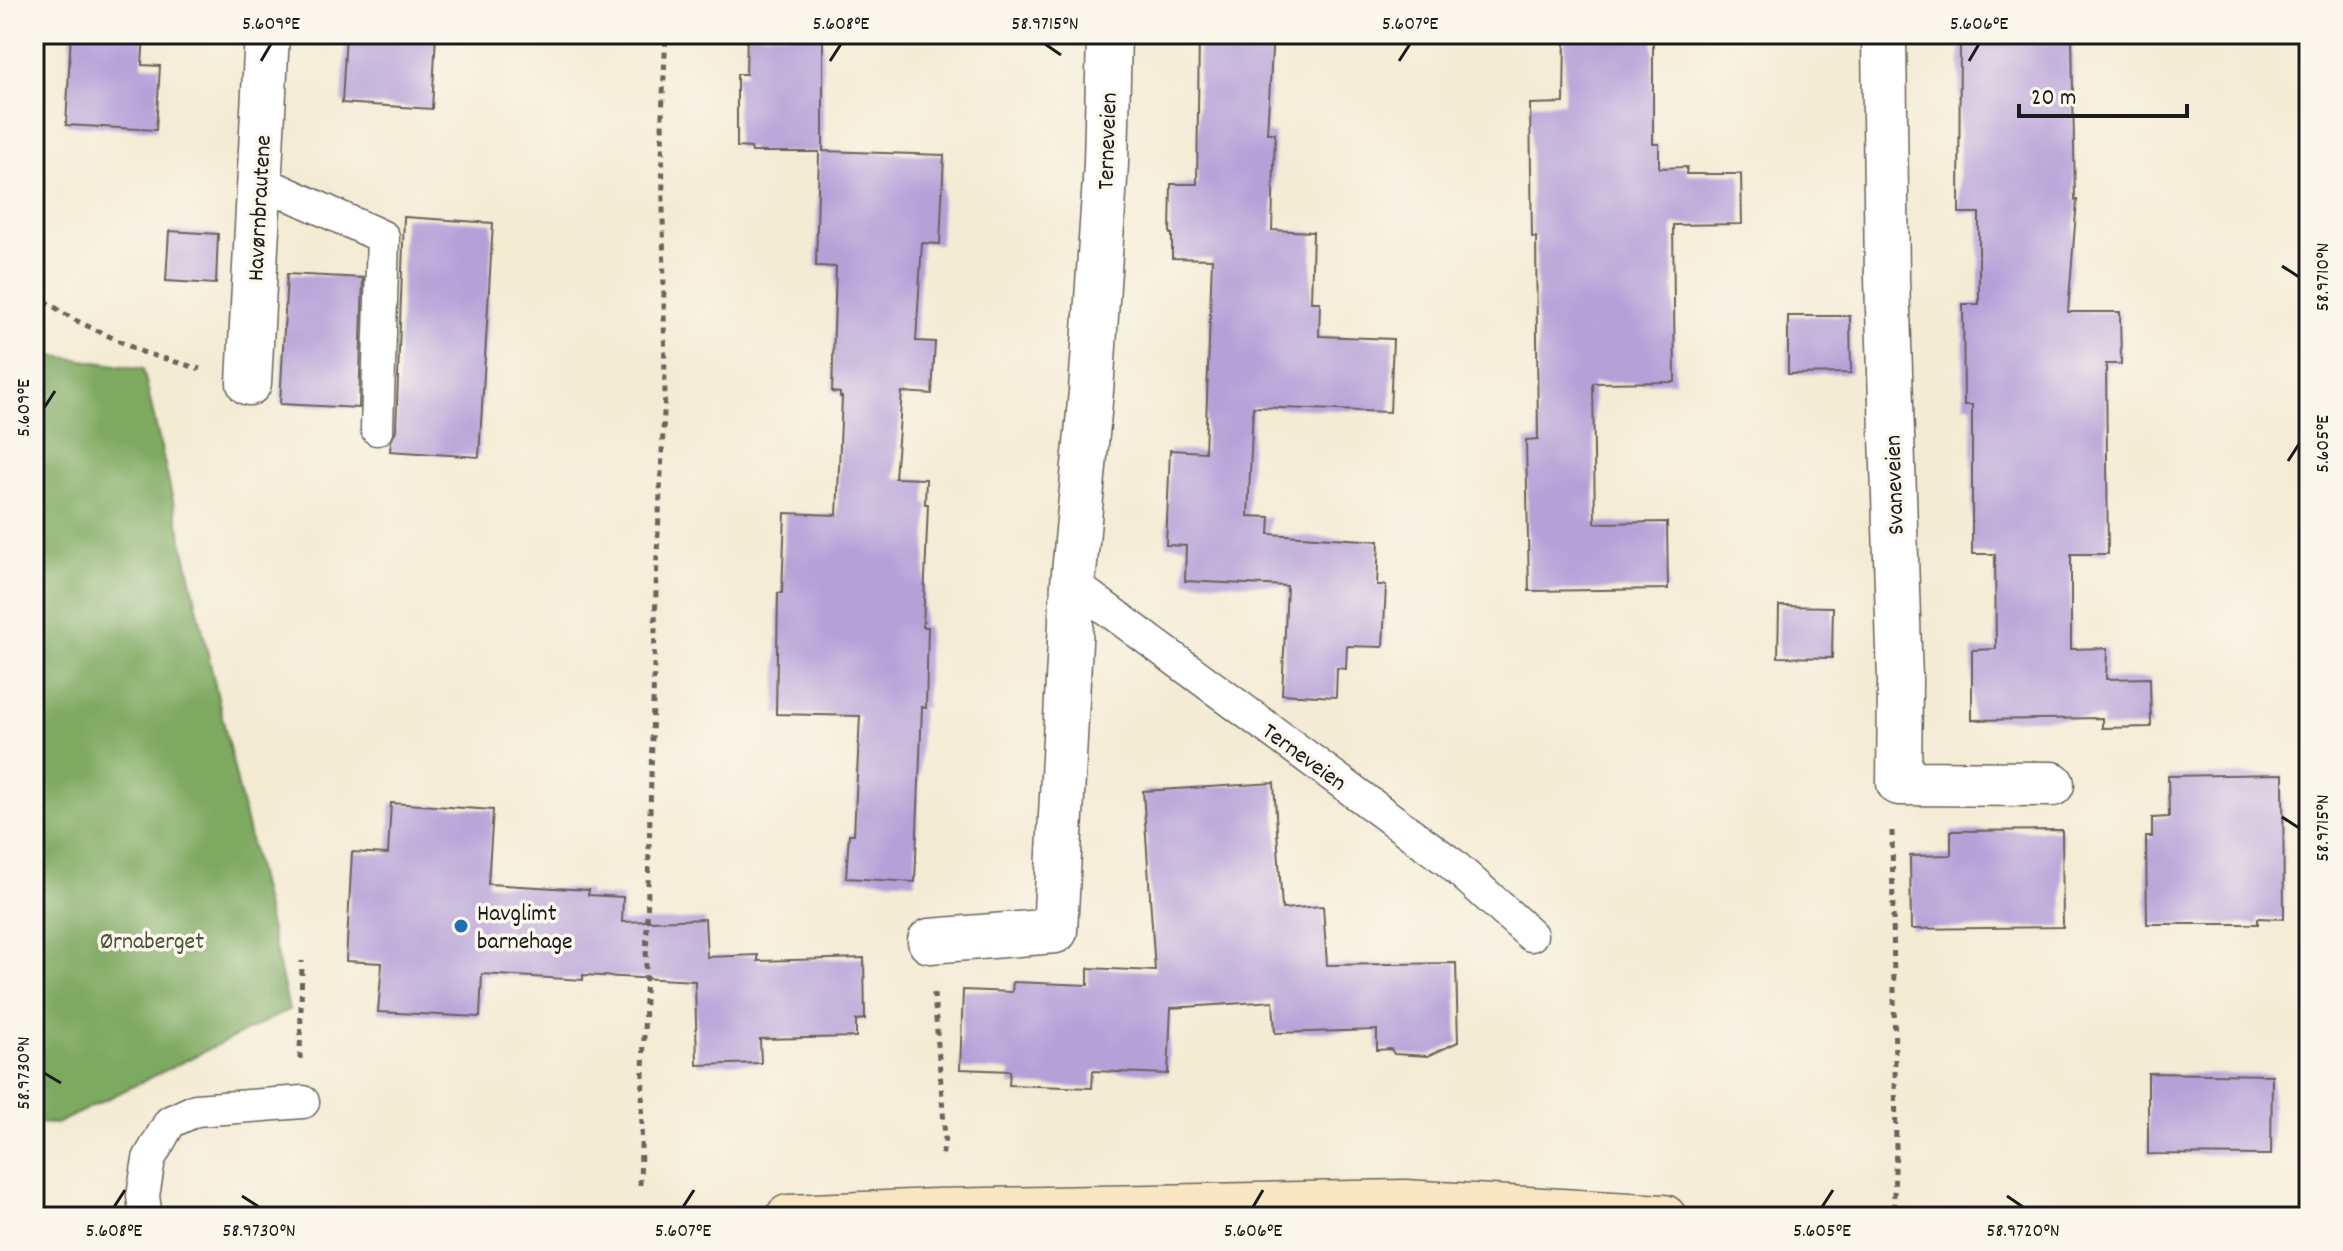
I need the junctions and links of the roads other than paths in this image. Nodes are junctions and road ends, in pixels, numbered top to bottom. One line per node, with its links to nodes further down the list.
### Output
1 (267, 34): 4 (street, Havørnbrautene)
2 (1109, 34): 7 (street, Terneveien)
3 (1884, 34): 8 (street, Svaneveien)
4 (260, 181): 5 (street, Havørnbrautene); 6 (lane)
5 (249, 383)
6 (377, 429)
7 (1073, 584): 9 (lane, Terneveien); 10 (street, Terneveien)
8 (2052, 784)
9 (1531, 935)
10 (930, 941)
11 (303, 1102): 13 (lane)
12 (936, 1214): 14 (main road); 15 (main road)
13 (146, 1217)
14 (788, 1217)
15 (1664, 1217)

